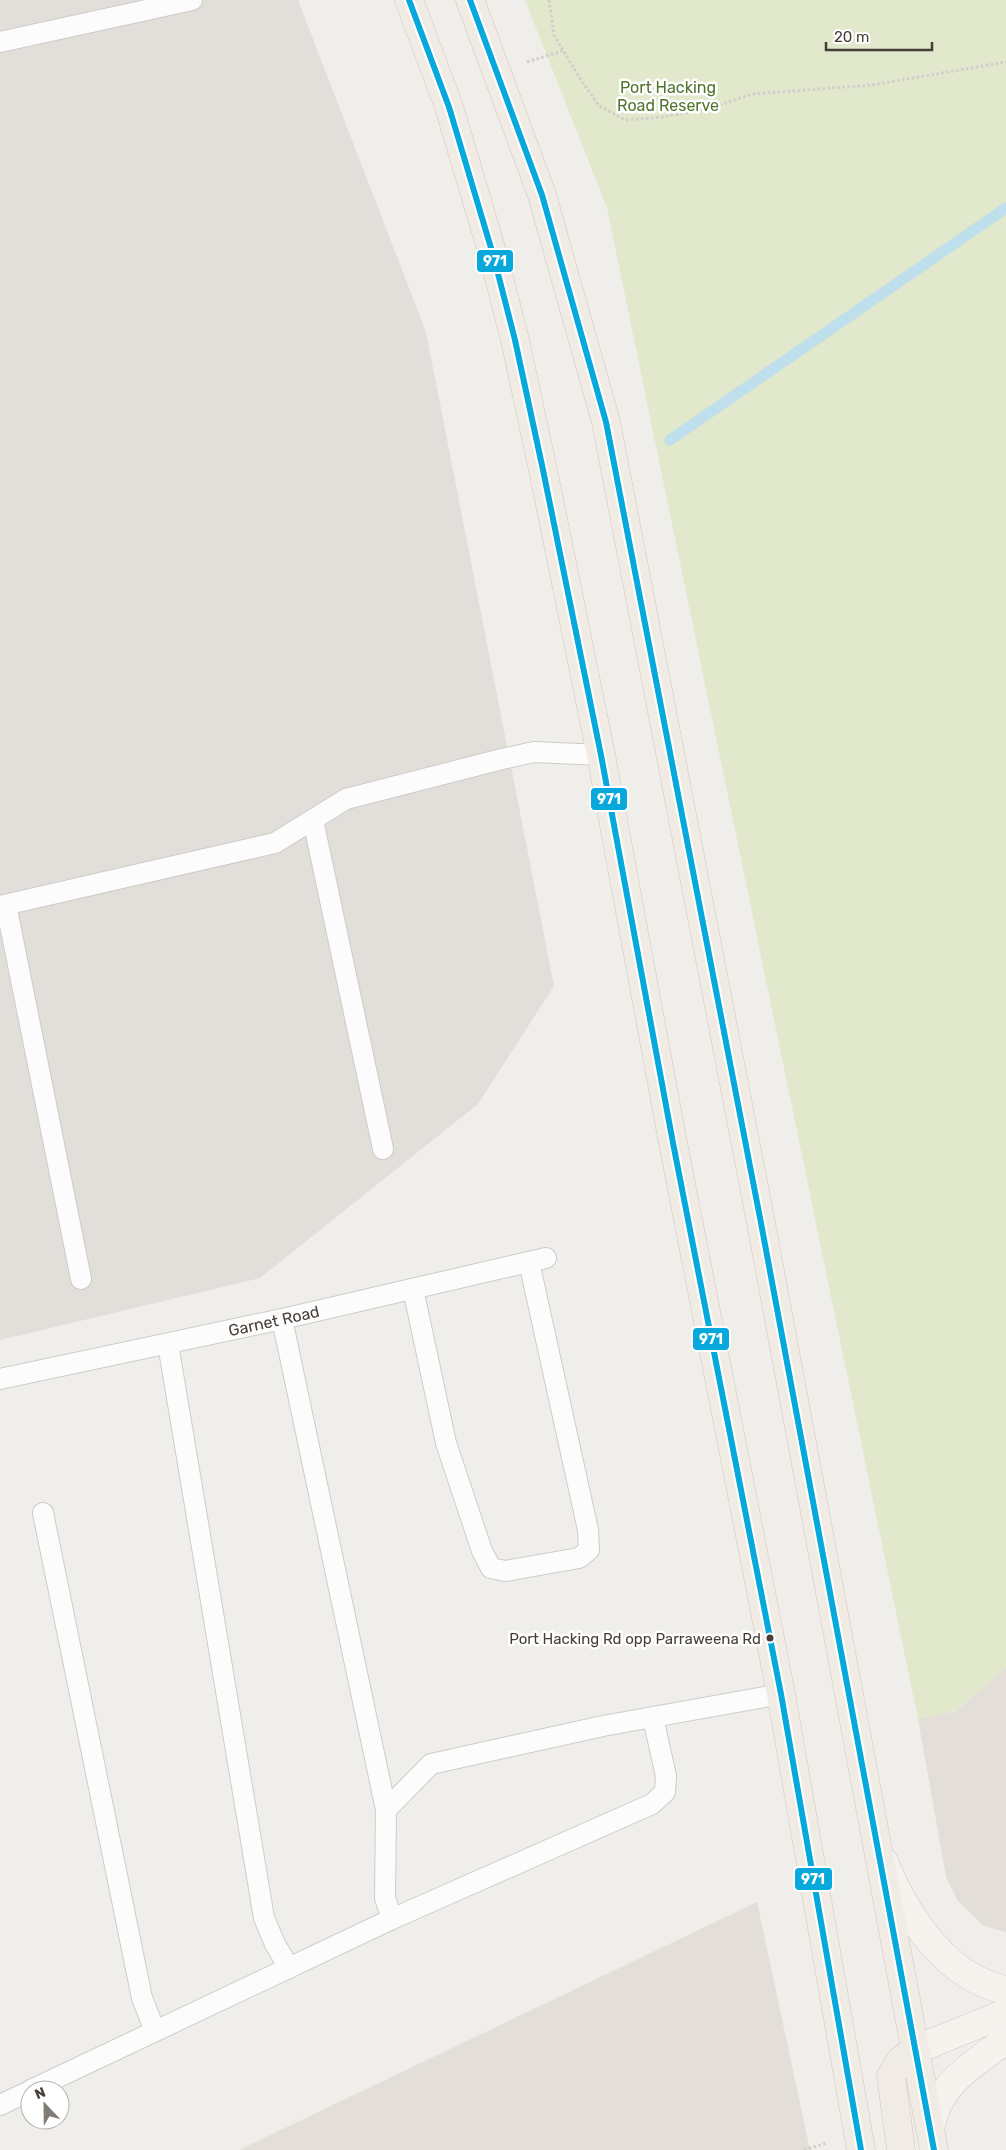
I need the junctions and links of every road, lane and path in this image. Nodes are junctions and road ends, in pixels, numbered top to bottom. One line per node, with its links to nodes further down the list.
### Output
1 (192, 0): 5 (lane)
2 (409, 0): 9 (main road)
3 (470, 0): 8 (main road)
4 (549, 0): 6 (path)
5 (0, 42)
6 (565, 50): 7 (path); 8 (path)
7 (1006, 62)
8 (498, 72): 22 (main road)
9 (601, 755): 10 (lane); 19 (main road)
10 (313, 820): 11 (lane); 12 (lane)
11 (3, 906): 13 (lane)
12 (383, 1149)
13 (81, 1279)
14 (413, 1289): 14 (lane, Garnet Road); 15 (lane, Garnet Road)
15 (282, 1319): 16 (lane, Garnet Road); 21 (lane)
16 (168, 1344): 17 (lane, Garnet Road); 24 (lane)
17 (0, 1379)
18 (44, 1513): 27 (lane)
19 (780, 1694): 20 (lane); 34 (main road)
20 (653, 1718): 21 (lane); 23 (lane)
21 (386, 1810): 23 (lane)
22 (874, 1840): 25 (street); 29 (main road)
23 (392, 1919): 24 (lane)
24 (289, 1968): 27 (lane)
25 (1006, 1990)
26 (1006, 2013): 29 (street)
27 (155, 2032): 30 (lane)
28 (1006, 2040): 33 (street)
29 (915, 2050): 33 (main road); 35 (main road)
30 (52, 2080)
31 (20, 2095): 32 (lane)
32 (0, 2105)
33 (932, 2140)
34 (861, 2150)
35 (901, 2150)

